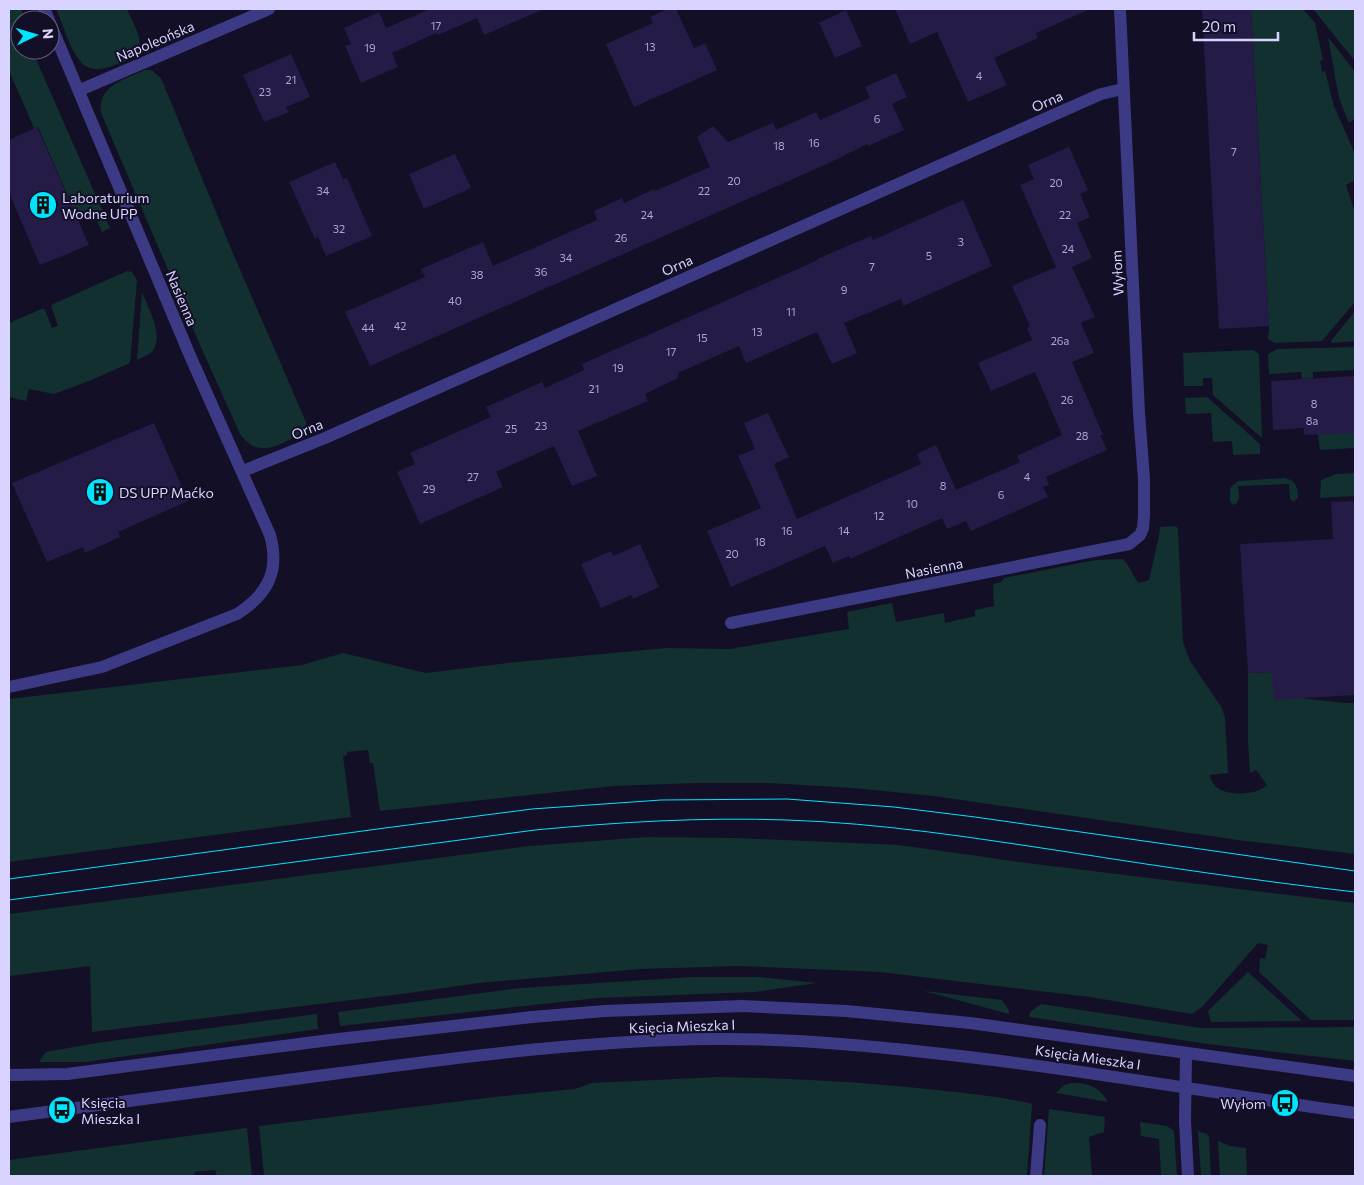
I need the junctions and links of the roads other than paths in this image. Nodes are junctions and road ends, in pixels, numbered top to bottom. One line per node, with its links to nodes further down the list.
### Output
1 (269, 9): 5 (street, Napoleońska)
2 (1120, 9): 4 (street, Wyłom)
3 (60, 45): 5 (street, Nasienna)
4 (1123, 89): 6 (street, Orna); 7 (street, Wyłom)
5 (80, 90): 6 (street, Nasienna)
6 (243, 471): 9 (street, Nasienna)
7 (1140, 535): 8 (street, Nasienna)
8 (731, 624)
9 (9, 687)
10 (1186, 1054): 11 (street, Księcia Mieszka I); 12 (street, Księcia Mieszka I); 13 (street)
11 (9, 1075)
12 (1355, 1076)
13 (1186, 1087): 14 (street, Księcia Mieszka I); 15 (street, Księcia Mieszka I); 18 (street)
14 (1355, 1113)
15 (9, 1117)
16 (1040, 1126): 17 (street)
17 (1036, 1176)
18 (1188, 1176)

